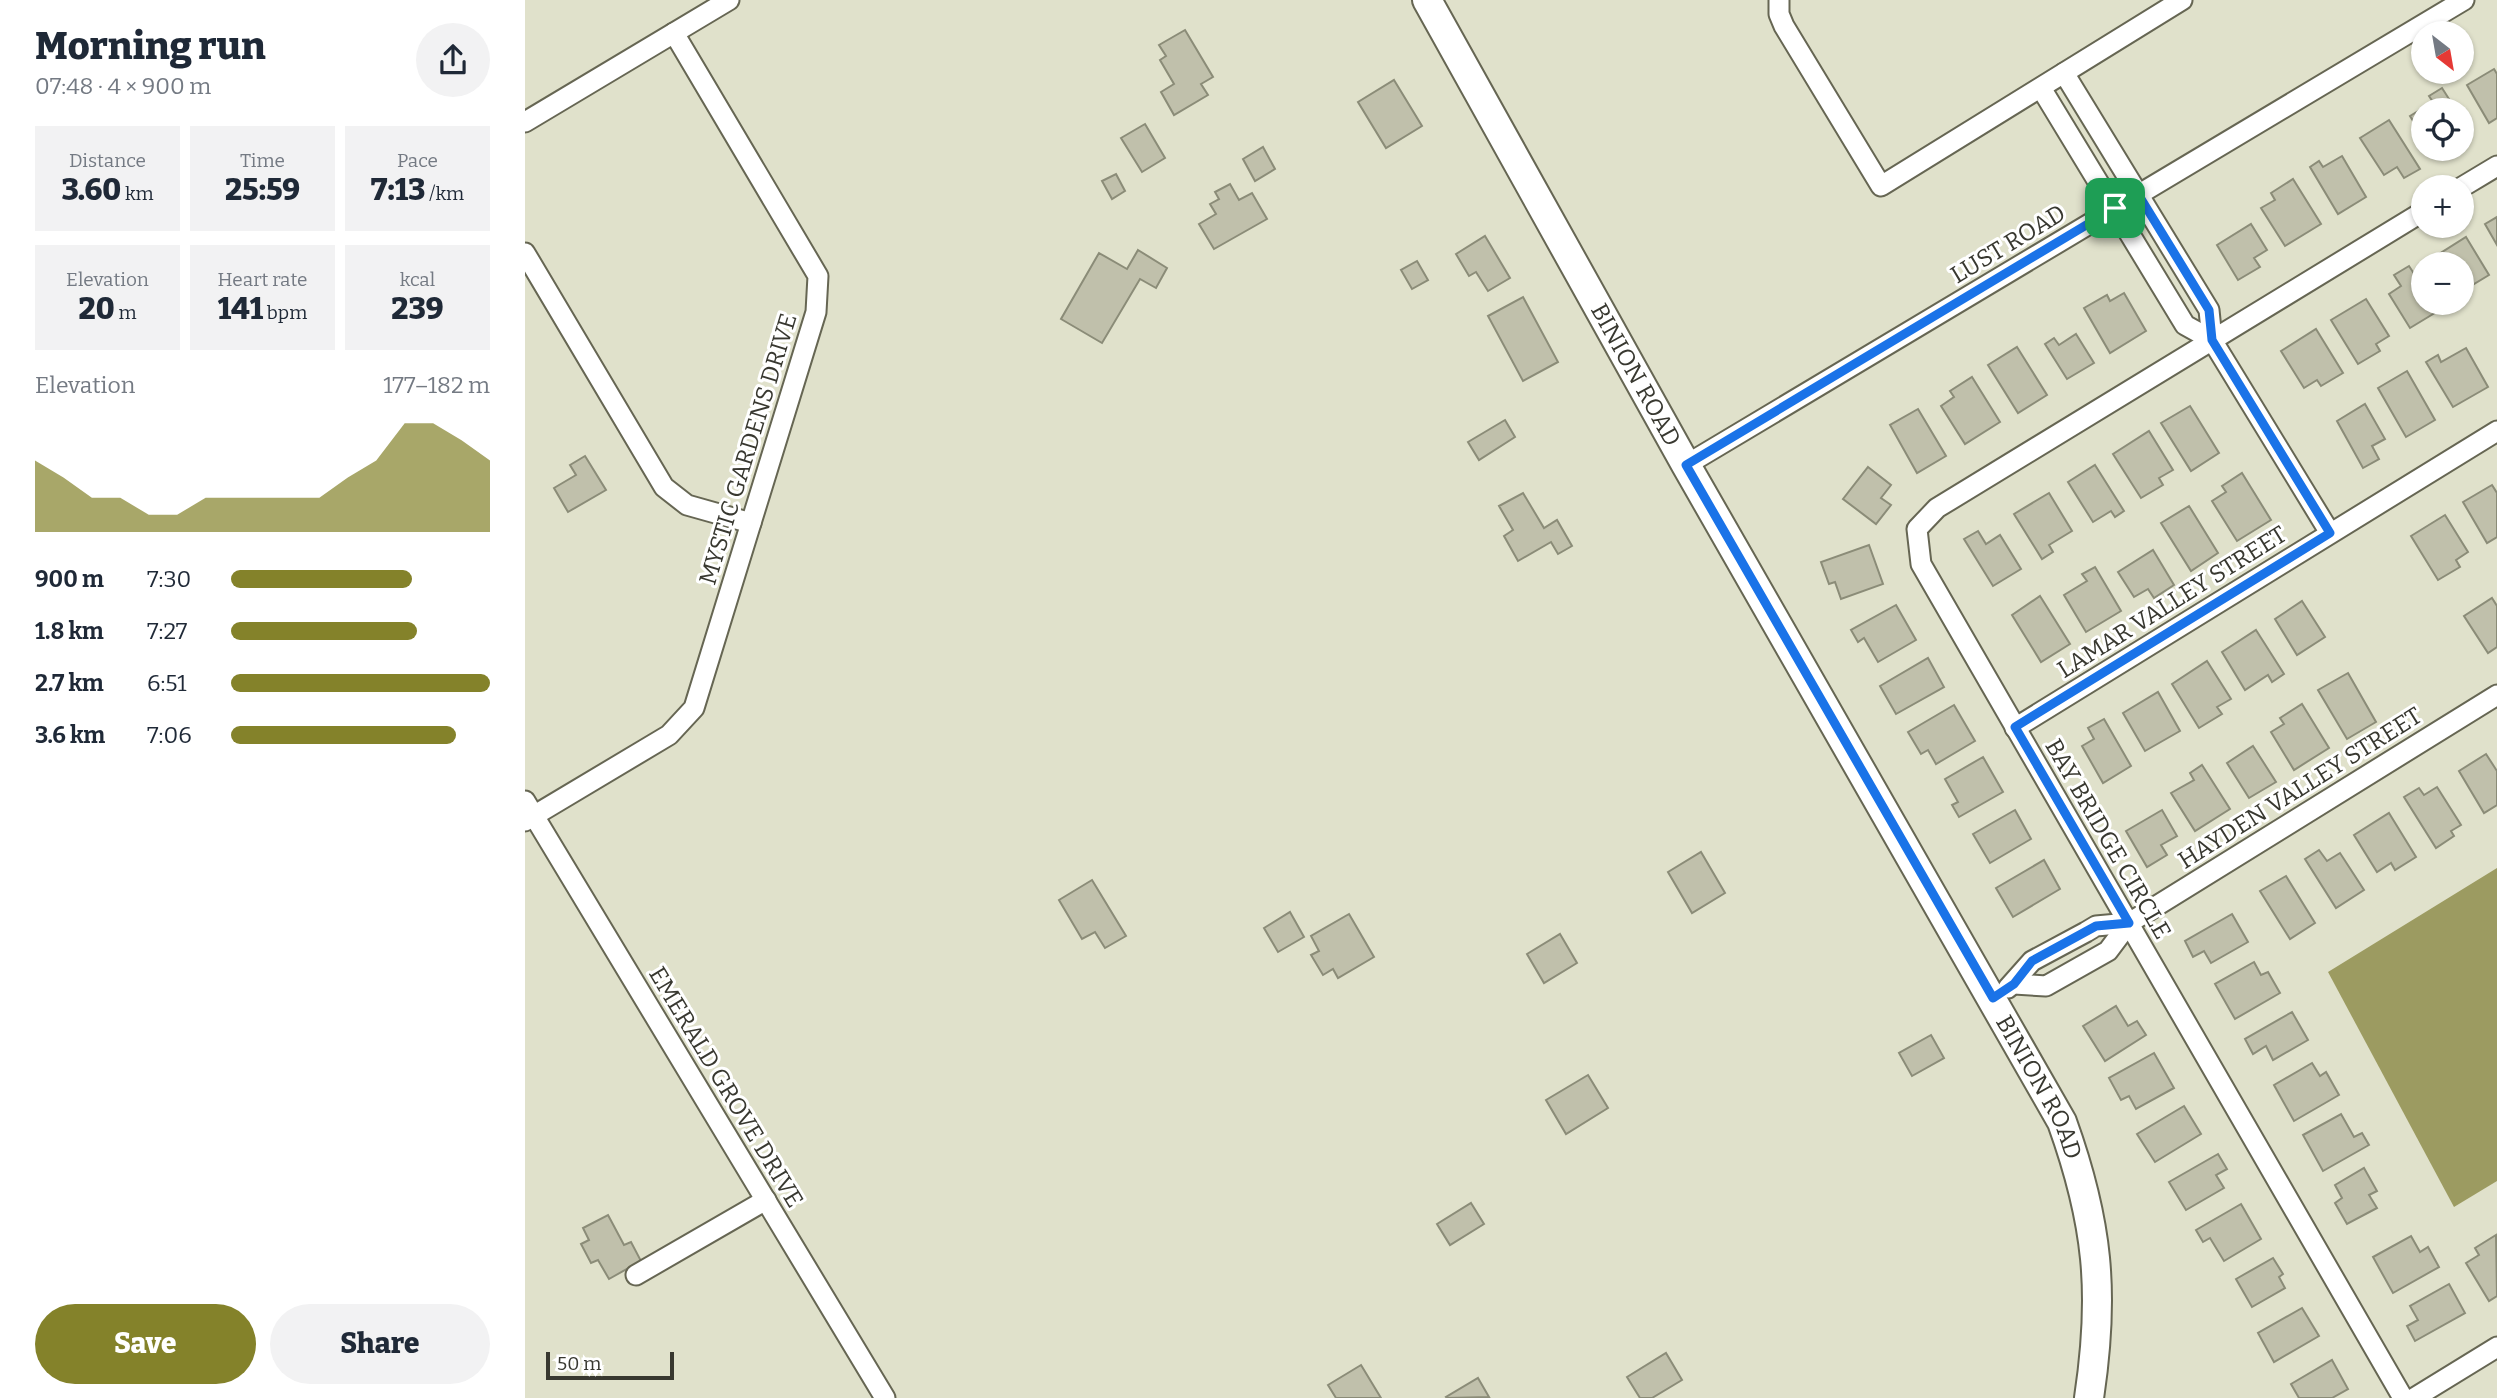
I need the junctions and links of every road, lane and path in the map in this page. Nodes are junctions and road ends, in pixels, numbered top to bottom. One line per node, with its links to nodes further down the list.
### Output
1 (729, 0): 6 (street)
2 (1427, 0): 18 (main road, BINION ROAD)
3 (1779, 0): 8 (street)
4 (2182, 0): 7 (street)
5 (2465, 0): 12 (street, LUST ROAD)
6 (674, 33): 9 (street); 19 (street, MYSTIC GARDENS DRIVE)
7 (2064, 73): 8 (street); 12 (street)
8 (2041, 88): 13 (street)
9 (525, 122)
10 (2497, 166): 11 (street)
11 (2474, 180)
12 (2138, 194): 13 (street, LUST ROAD); 16 (street)
13 (2115, 208): 16 (street); 18 (street, LUST ROAD)
14 (2411, 219): 16 (street, BAY BRIDGE CIRCLE)
15 (525, 253): 19 (street)
16 (2212, 340): 20 (street); 22 (street, BAY BRIDGE CIRCLE)
17 (2497, 431): 20 (street, LAMAR VALLEY STREET)
18 (1686, 465): 25 (main road, BINION ROAD)
19 (751, 523): 23 (street, MYSTIC GARDENS DRIVE)
20 (2330, 533): 22 (street, LAMAR VALLEY STREET)
21 (2497, 695): 24 (street, HAYDEN VALLEY STREET)
22 (2015, 727): 24 (street, BAY BRIDGE CIRCLE)
23 (528, 813): 26 (street, EMERALD GROVE DRIVE)
24 (2129, 923): 25 (street, HAYDEN VALLEY STREET); 25 (street, HAYDEN VALLEY STREET); 31 (street, BAY BRIDGE CIRCLE)
25 (2003, 991): 30 (main road, BINION ROAD)
26 (766, 1200): 27 (street); 29 (street, EMERALD GROVE DRIVE)
27 (635, 1275)
28 (2497, 1347): 32 (street)
29 (885, 1398)
30 (2089, 1398)
31 (2403, 1398)
32 (2414, 1398)

